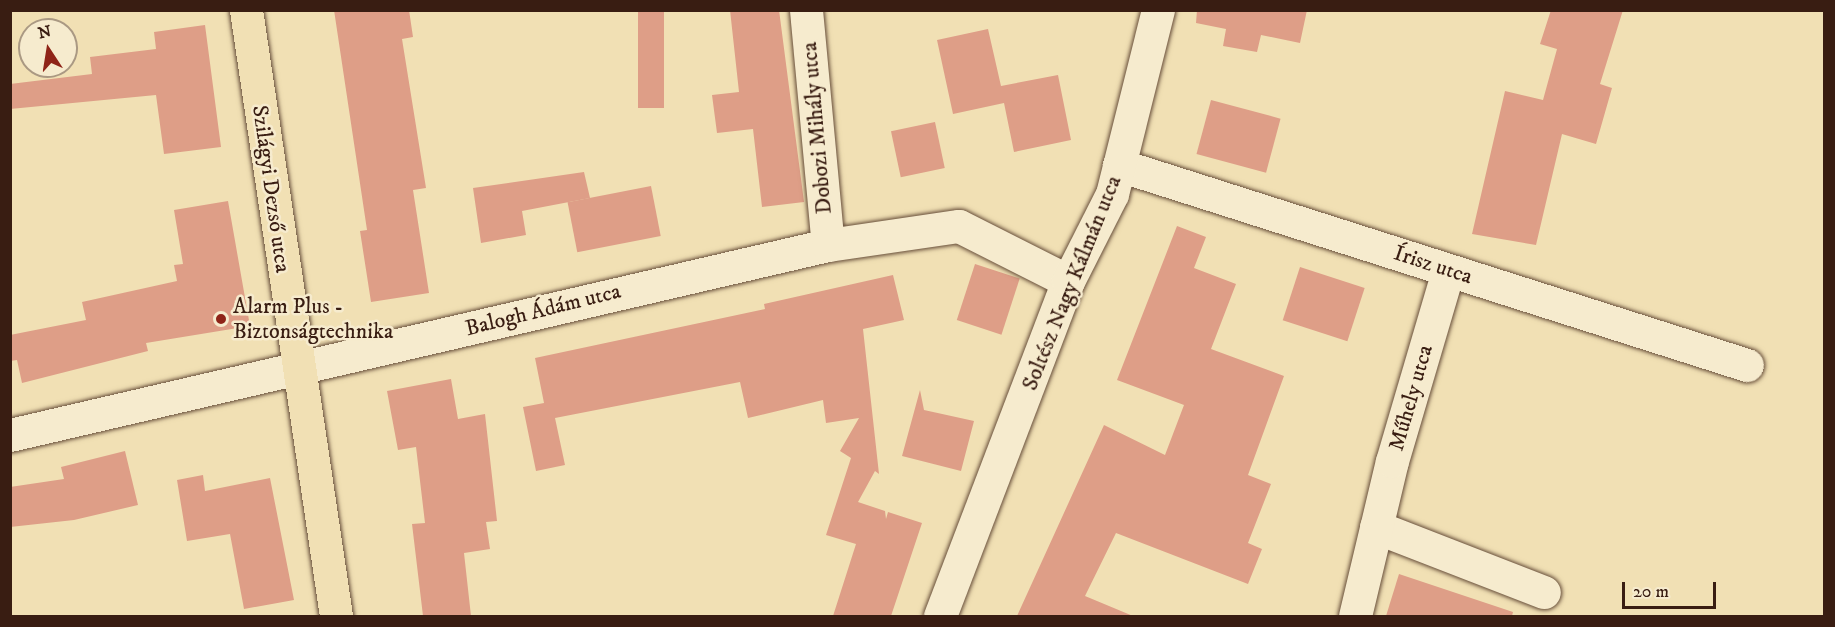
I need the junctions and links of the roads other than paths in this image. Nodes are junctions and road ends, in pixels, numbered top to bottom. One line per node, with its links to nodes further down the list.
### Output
1 (246, 10): 9 (main road, Szilágyi Dezső utca)
2 (806, 10): 5 (street, Dobozi Mihály utca)
3 (1158, 10): 4 (street, Soltész Nagy Kálmán utca)
4 (1119, 165): 6 (street, Írisz utca); 7 (street, Soltész Nagy Kálmán utca)
5 (828, 245): 7 (street, Balogh Ádám utca); 9 (street, Balogh Ádám utca)
6 (1448, 271): 8 (street, Írisz utca); 11 (street, Műhely utca)
7 (1068, 281): 14 (street, Soltész Nagy Kálmán utca)
8 (1747, 365)
9 (300, 370): 10 (street, Balogh Ádám utca); 13 (main road, Szilágyi Dezső utca)
10 (10, 435)
11 (1376, 527): 12 (street); 15 (street, Műhely utca)
12 (1544, 592)
13 (336, 616)
14 (940, 616)
15 (1355, 616)

